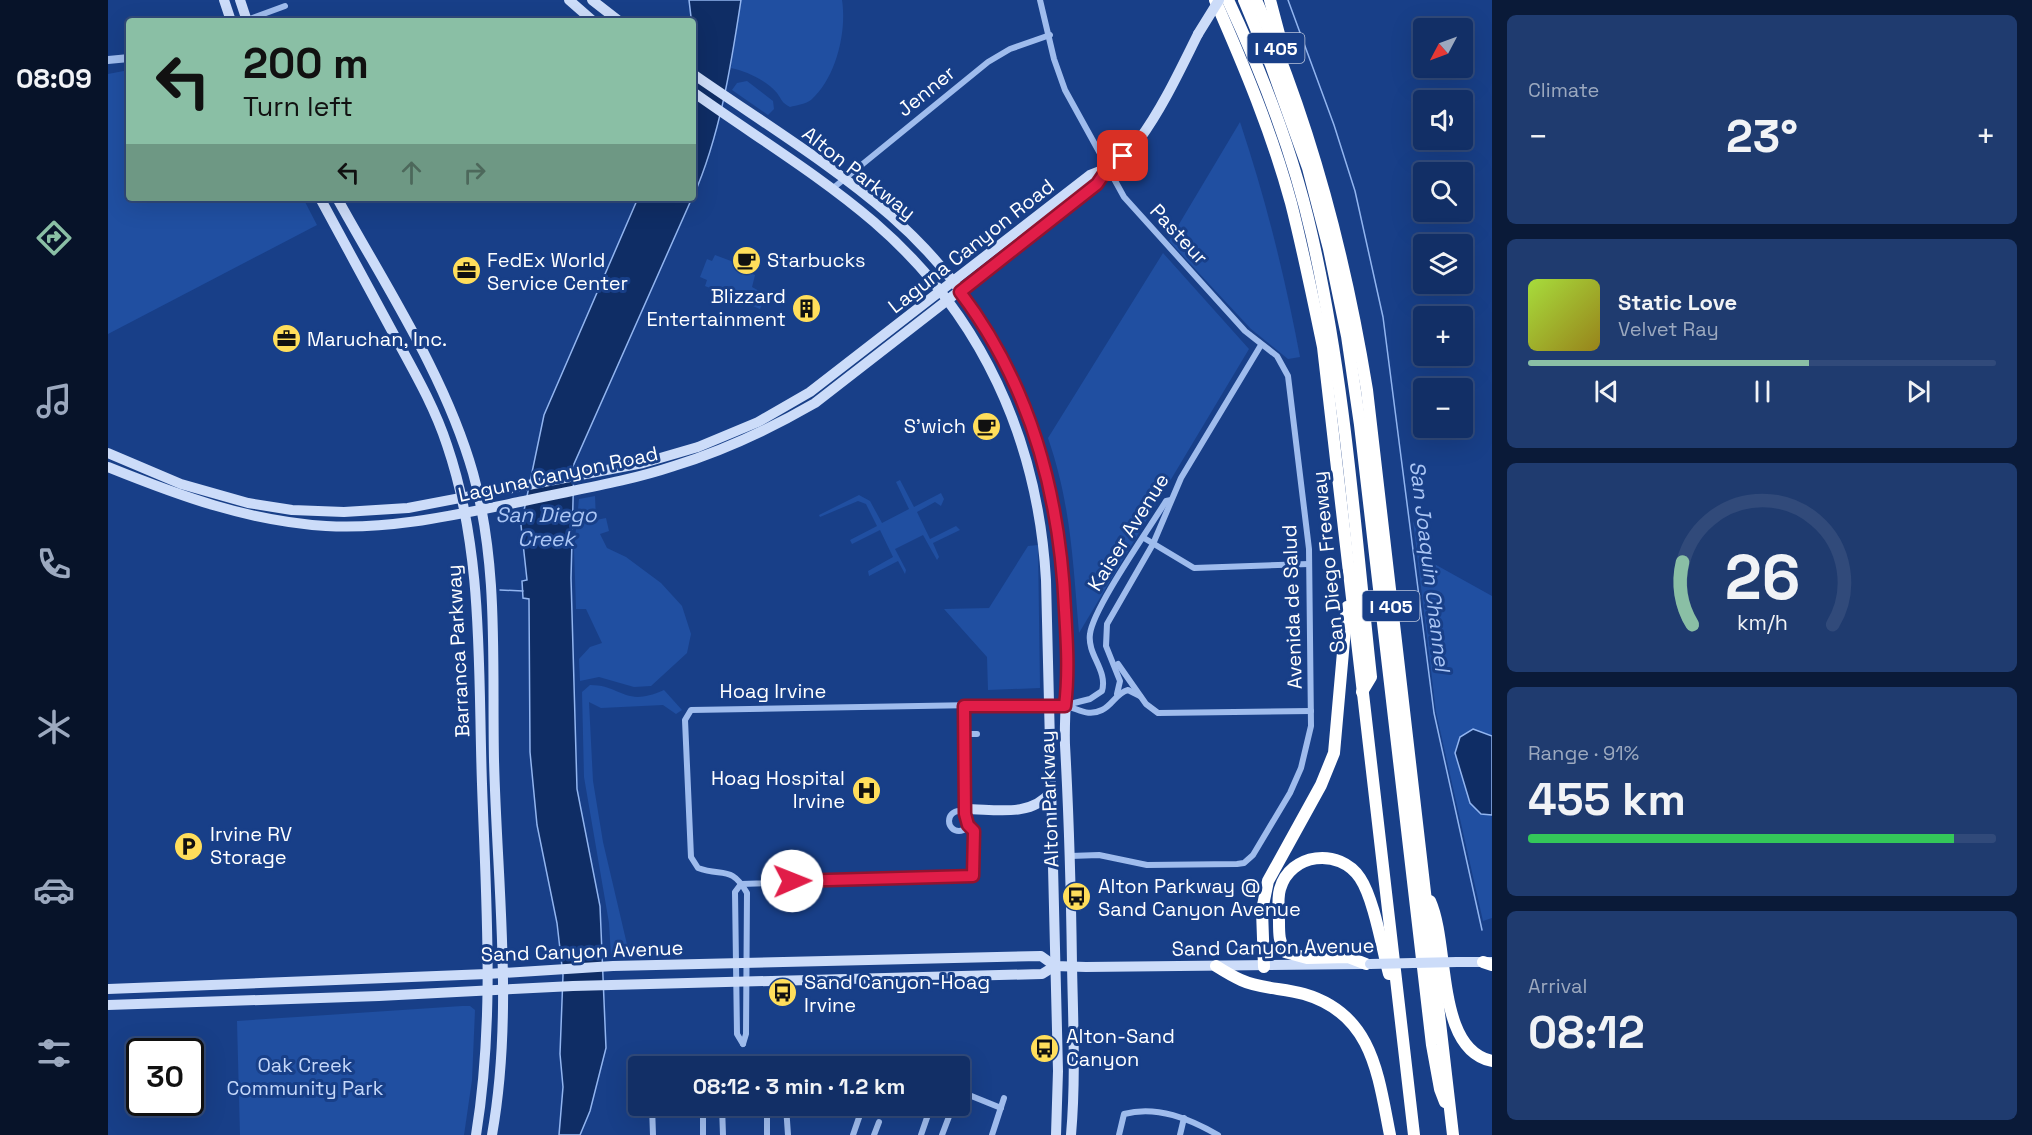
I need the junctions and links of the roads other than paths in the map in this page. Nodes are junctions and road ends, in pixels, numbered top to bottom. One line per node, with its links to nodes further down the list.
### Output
1 (224, 0): 12 (main road)
2 (240, 0): 13 (main road)
3 (569, 0): 15 (main road)
4 (592, 0): 16 (main road)
5 (1040, 0): 17 (street, Pasteur)
6 (1217, 0): 23 (main road, Laguna Canyon Road, bridge); 41 (highway, San Diego Freeway / I 405)
7 (1228, 0): 43 (highway)
8 (1244, 0): 85 (highway)
9 (1256, 0): 22 (highway, I 405)
10 (1270, 0): 22 (highway)
11 (285, 6): 14 (street)
12 (230, 18)
13 (245, 18)
14 (254, 18)
15 (590, 18)
16 (615, 18)
17 (1050, 34): 23 (street, Pasteur); 24 (street, Jenner)
18 (126, 58): 19 (street)
19 (108, 60)
20 (696, 76): 24 (main road, Alton Parkway)
21 (696, 94): 25 (main road, Alton Parkway)
22 (1295, 97): 57 (highway, I 405)
23 (1108, 168): 28 (main road, Laguna Canyon Road); 30 (street, Pasteur)
24 (843, 180): 25 (street, Jenner); 28 (main road, Alton Parkway)
25 (832, 189): 29 (main road, Alton Parkway)
26 (322, 201): 34 (main road, Barranca Parkway)
27 (339, 201): 33 (main road, Barranca Parkway)
28 (956, 287): 29 (main road, Laguna Canyon Road); 48 (main road, Alton Parkway)
29 (944, 297): 33 (main road, Laguna Canyon Road); 36 (main road, Laguna Canyon Road); 46 (main road, Alton Parkway)
30 (1261, 345): 35 (street, Kaiser Avenue); 40 (street, Avenida de Salud)
31 (108, 453): 34 (main road, Laguna Canyon Road)
32 (108, 467): 37 (main road, Laguna Canyon Road)
33 (478, 495): 34 (main road, Laguna Canyon Road); 36 (main road, Barranca Parkway)
34 (462, 498): 37 (main road, Barranca Parkway)
35 (1171, 500): 38 (street, Kaiser Avenue); 39 (street, Kaiser Avenue)
36 (481, 510): 37 (main road, Laguna Canyon Road); 65 (main road, Barranca Parkway)
37 (465, 513): 66 (main road, Barranca Parkway)
38 (1144, 538): 39 (street); 48 (street, Kaiser Avenue)
39 (1153, 544): 40 (street); 42 (street, Kaiser Avenue)
40 (1309, 564): 49 (street, Avenida de Salud)
41 (1350, 580): 43 (highway, San Diego Freeway / I 405); 64 (highway)
42 (1113, 659): 44 (street, Kaiser Avenue); 45 (street, Kaiser Avenue)
43 (1362, 692): 72 (highway, San Diego Freeway / I 405)
44 (1140, 696): 45 (street); 49 (street, Kaiser Avenue)
45 (1116, 697): 48 (street)
46 (1049, 705): 47 (street, Hoag Irvine); 48 (street, Hoag Irvine); 52 (main road, Alton Parkway)
47 (964, 706): 50 (street); 56 (street, Hoag Irvine)
48 (1065, 706): 55 (main road, Alton Parkway)
49 (1311, 711): 55 (street, Avenida de Salud)
50 (964, 734): 51 (street); 53 (street)
51 (976, 734)
52 (1051, 792): 53 (main road); 61 (main road, Alton Parkway)
53 (965, 811): 54 (street); 54 (street)
54 (968, 825): 56 (street)
55 (1070, 856): 62 (main road, Alton Parkway)
56 (741, 884): 58 (street); 58 (street)
57 (1425, 889): 73 (highway); 85 (highway, I 405)
58 (742, 963): 61 (main road, Sand Canyon Avenue); 65 (main road, Sand Canyon Avenue); 67 (street)
59 (1489, 963): 60 (main road, Sand Canyon Avenue, bridge)
60 (1368, 964): 64 (main road, Sand Canyon Avenue); 72 (highway)
61 (1055, 966): 62 (main road, Sand Canyon Avenue); 67 (main road, Sand Canyon Avenue); 100 (main road, Alton Parkway)
62 (1072, 966): 63 (main road, Sand Canyon Avenue); 101 (main road, Alton Parkway)
63 (1216, 966): 64 (main road, Sand Canyon Avenue); 105 (highway)
64 (1264, 967)
65 (503, 973): 66 (main road, Sand Canyon Avenue); 70 (main road, Barranca Parkway)
66 (487, 974): 68 (main road, Sand Canyon Avenue); 69 (main road, Barranca Parkway)
67 (742, 982): 67 (street); 70 (main road, Sand Canyon Avenue)
68 (108, 989)
69 (487, 989): 70 (main road, Sand Canyon Avenue); 71 (main road, Sand Canyon Avenue); 88 (main road, Barranca Parkway)
70 (502, 990): 89 (main road, Barranca Parkway)
71 (108, 1005)
72 (1400, 1013): 106 (highway, San Diego Freeway / I 405)
73 (1492, 1061)
74 (970, 1096): 76 (street)
75 (1004, 1098): 76 (street)
76 (1001, 1108): 99 (street)
77 (652, 1116): 90 (street)
78 (703, 1116): 91 (street)
79 (722, 1116): 92 (street)
80 (767, 1116): 93 (street)
81 (787, 1116): 94 (street)
82 (860, 1116): 95 (street)
83 (928, 1116): 97 (street)
84 (949, 1116): 98 (street)
85 (1451, 1117): 107 (highway, I 405)
86 (1184, 1118): 102 (street); 103 (street); 104 (street)
87 (879, 1122): 96 (street)
88 (476, 1135)
89 (492, 1135)
90 (653, 1135)
91 (704, 1135)
92 (723, 1135)
93 (767, 1135)
94 (788, 1135)
95 (853, 1135)
96 (874, 1135)
97 (921, 1135)
98 (942, 1135)
99 (992, 1135)
100 (1056, 1135)
101 (1071, 1135)
102 (1119, 1135)
103 (1180, 1135)
104 (1218, 1135)
105 (1390, 1135)
106 (1414, 1135)
107 (1453, 1135)

